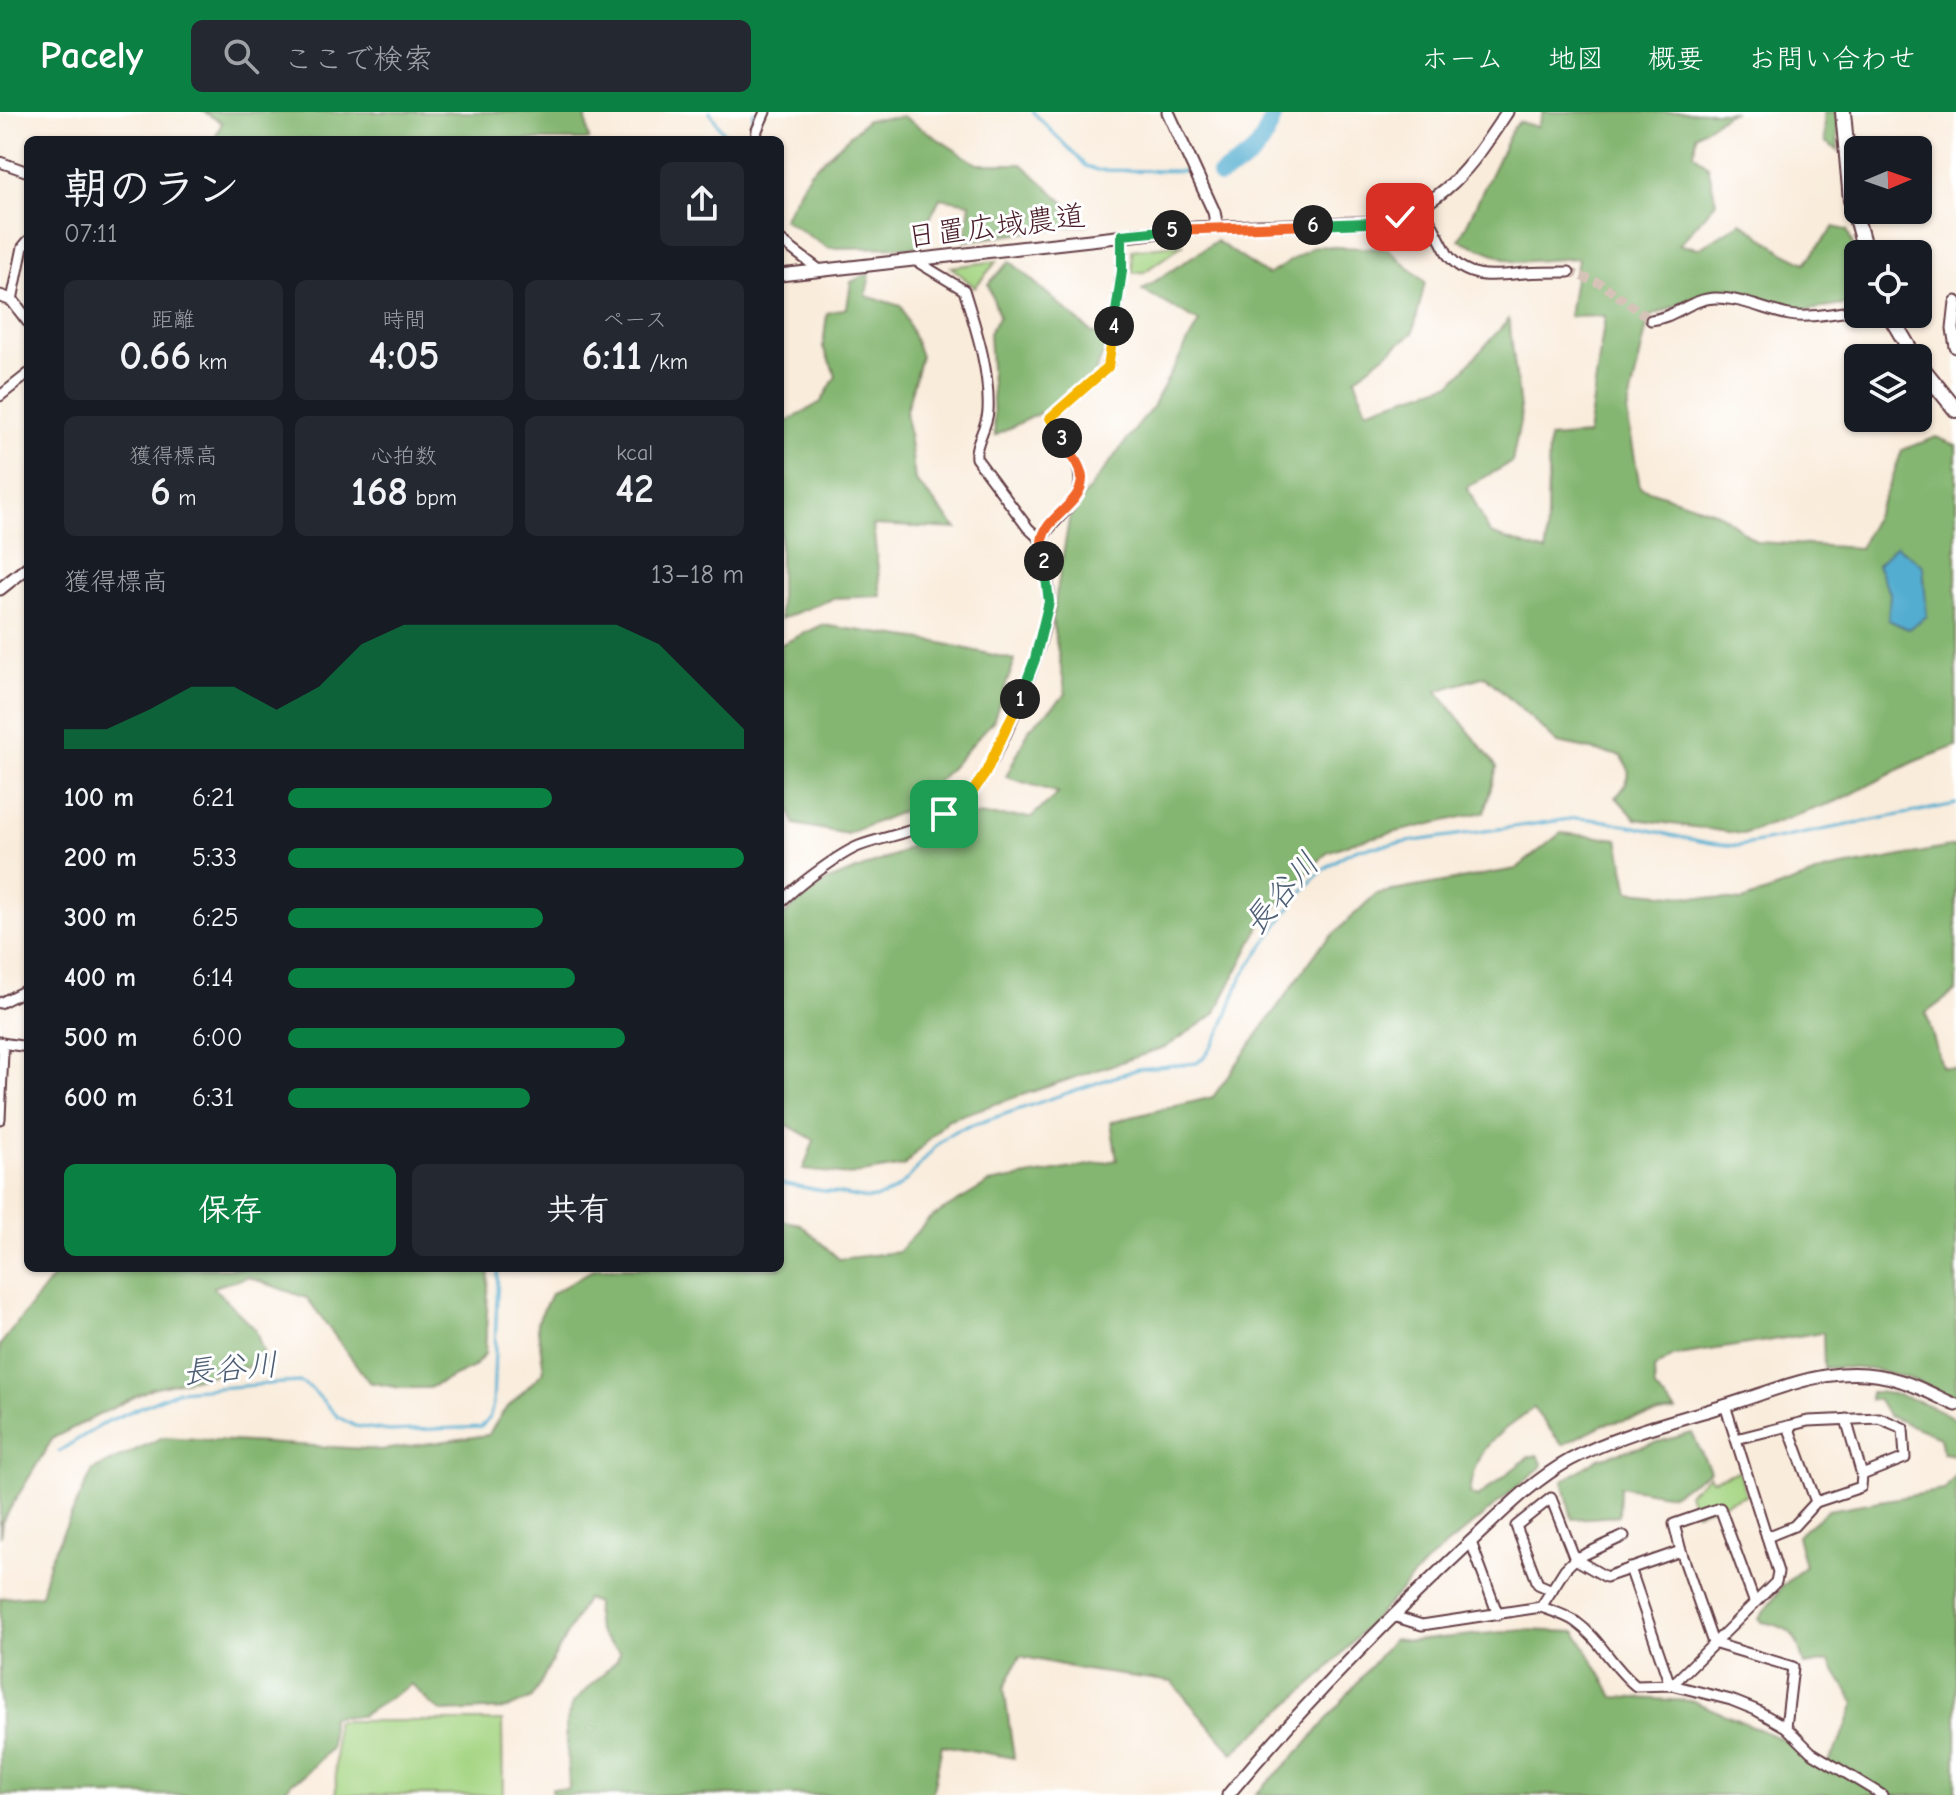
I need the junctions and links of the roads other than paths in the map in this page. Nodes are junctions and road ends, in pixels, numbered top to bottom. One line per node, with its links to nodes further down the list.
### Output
1 (765, 112): 5 (street)
2 (1168, 112): 9 (street)
3 (1507, 112): 8 (street, 日置広域農道)
4 (1843, 112): 11 (main road)
5 (756, 136)
6 (0, 162): 7 (street)
7 (24, 171)
8 (1423, 207): 9 (street, 日置広域農道); 16 (street)
9 (1217, 227): 10 (street, 日置広域農道)
10 (1122, 235): 14 (street, 日置広域農道); 28 (street)
11 (1862, 240)
12 (784, 243): 15 (street)
13 (24, 246): 18 (street)
14 (916, 261): 15 (street, 日置広域農道); 28 (street)
15 (821, 271): 17 (street, 日置広域農道)
16 (1569, 272)
17 (784, 275)
18 (6, 298): 21 (street)
19 (1956, 302): 23 (street)
20 (1844, 311): 22 (street)
21 (24, 317)
22 (1651, 320)
23 (1956, 347)
24 (24, 377): 26 (street)
25 (1932, 380): 27 (main road)
26 (0, 396)
27 (1955, 408)
28 (1041, 540): 31 (street)
29 (24, 570): 30 (street)
30 (0, 589)
31 (784, 899)
32 (24, 991): 33 (street)
33 (0, 1003)
34 (1, 1043): 35 (street); 36 (street)
35 (24, 1046)
36 (0, 1119)
37 (1725, 1405): 38 (street); 41 (street); 46 (street)
38 (1956, 1405)
39 (1846, 1419): 40 (street); 42 (street); 42 (street)
40 (1788, 1426): 41 (street); 43 (street)
41 (1736, 1439): 45 (street)
42 (1862, 1475): 43 (street)
43 (1816, 1502): 45 (street)
44 (1624, 1536): 48 (street)
45 (1767, 1537): 51 (street)
46 (1471, 1542): 53 (street); 54 (street)
47 (1681, 1551): 49 (street); 51 (street); 55 (street)
48 (1575, 1559): 49 (street); 50 (street); 50 (street)
49 (1630, 1568): 56 (street)
50 (1552, 1590): 52 (street)
51 (1754, 1601): 55 (street)
52 (1541, 1607): 53 (street); 56 (street)
53 (1498, 1615): 54 (street)
54 (1393, 1616): 58 (street)
55 (1713, 1643): 56 (street); 57 (street)
56 (1671, 1685): 57 (street)
57 (1786, 1727): 59 (street)
58 (1228, 1795)
59 (1882, 1795)

